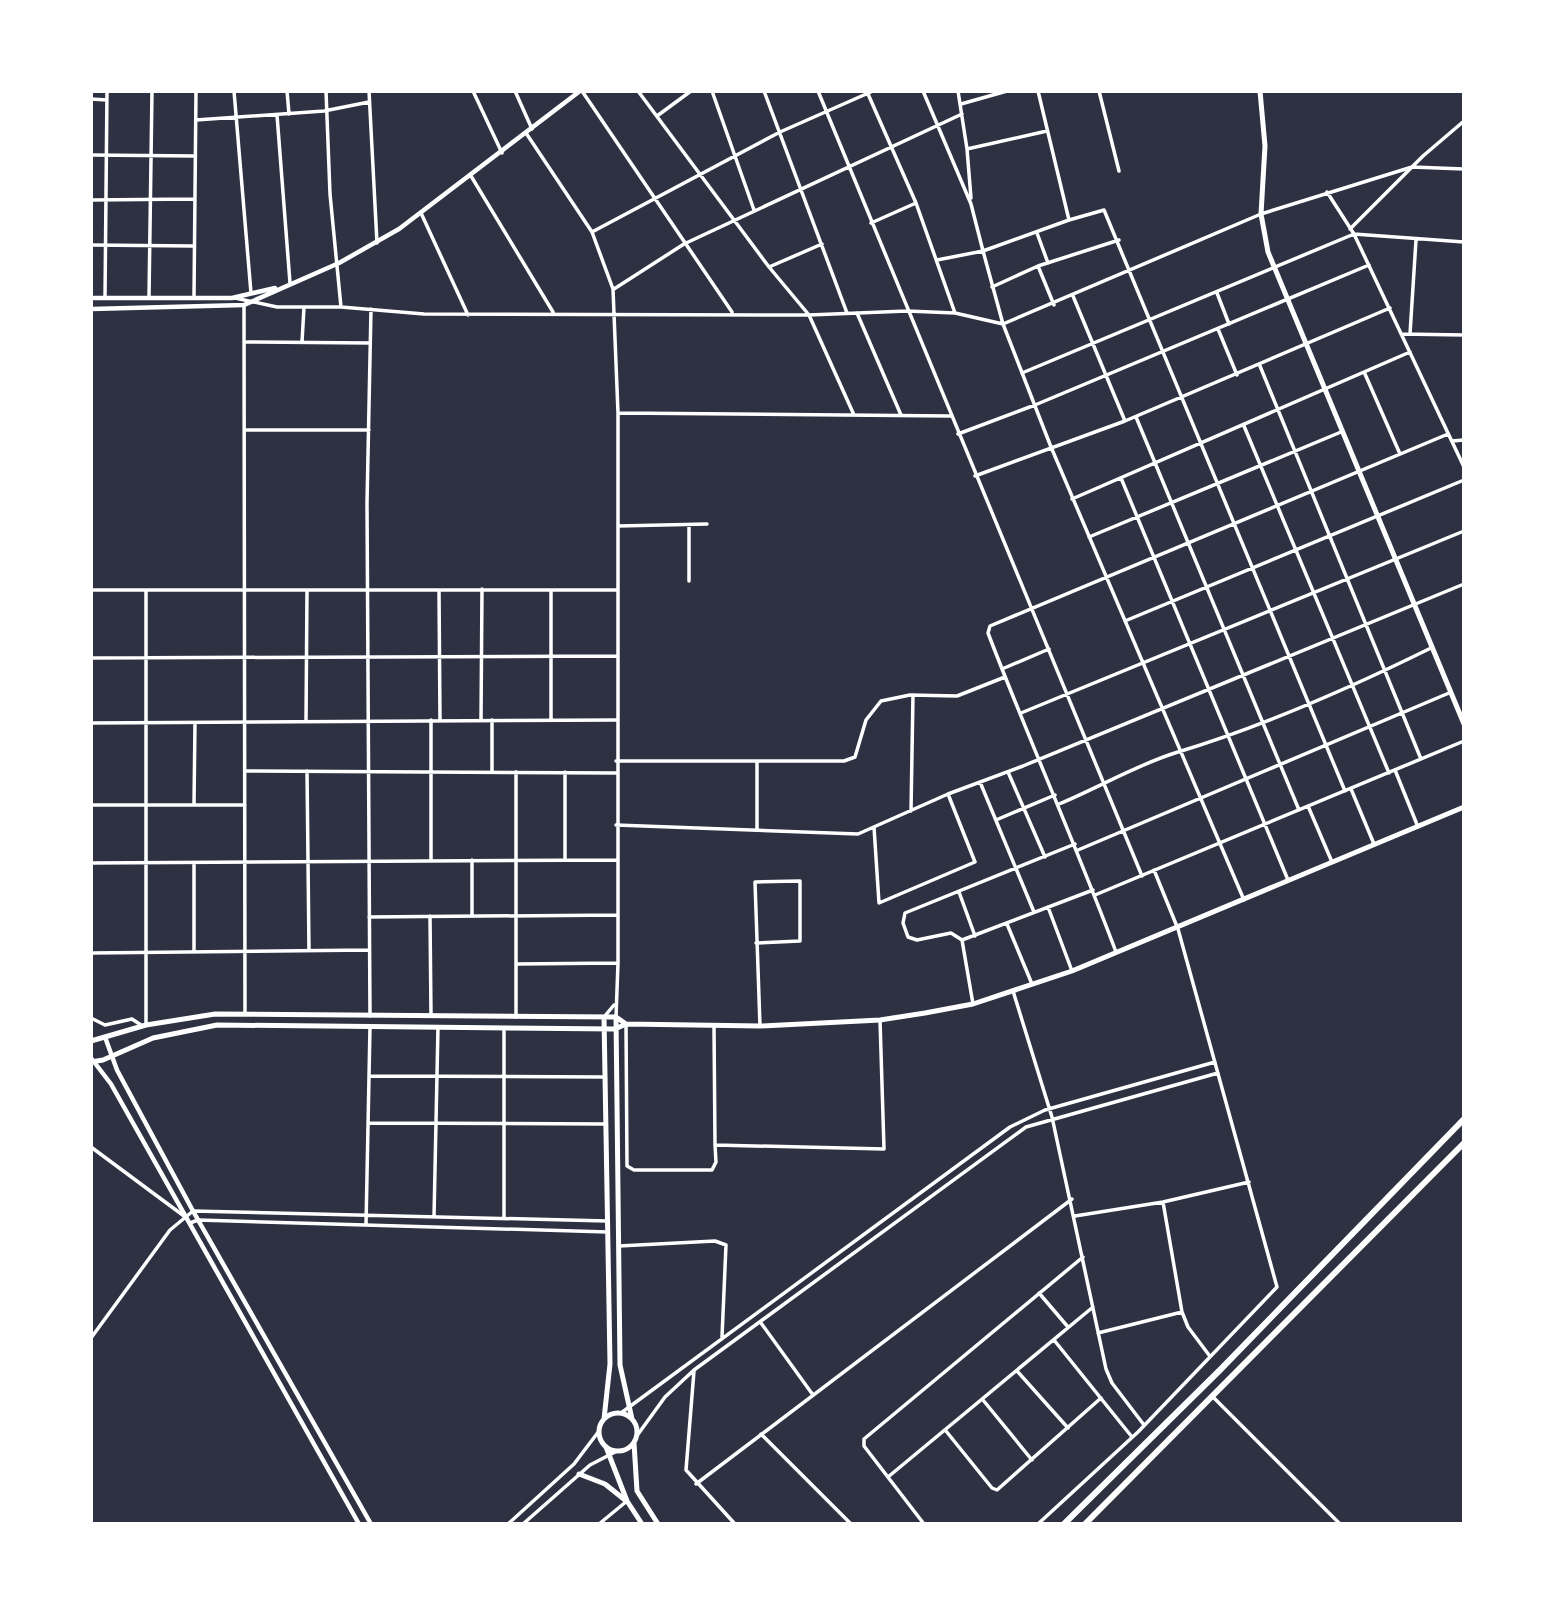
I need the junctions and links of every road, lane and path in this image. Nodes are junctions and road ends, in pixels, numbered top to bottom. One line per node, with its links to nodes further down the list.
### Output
1 (107, 91): 24 (street)
2 (152, 91): 46 (street)
3 (196, 91): 34 (street)
4 (234, 91): 33 (street)
5 (287, 91): 29 (street)
6 (326, 91): 27 (street)
7 (369, 91): 25 (street)
8 (473, 91): 43 (street)
9 (515, 91): 37 (street)
10 (581, 91): 37 (street); 57 (street)
11 (638, 91): 32 (street)
12 (691, 91): 32 (street)
13 (712, 91): 48 (street)
14 (764, 91): 39 (street)
15 (818, 91): 28 (street)
16 (923, 91): 36 (street)
17 (958, 91): 26 (street)
18 (1005, 91): 26 (street)
19 (1038, 91): 38 (street)
20 (1099, 91): 52 (street)
21 (1260, 91): 66 (main road)
22 (869, 92): 28 (street); 41 (street)
23 (91, 99): 24 (street)
24 (107, 100): 45 (street)
25 (369, 102): 27 (street); 77 (street)
26 (961, 104): 30 (street)
27 (324, 111): 29 (street); 87 (street)
28 (826, 112): 39 (street); 49 (street)
29 (289, 114): 31 (street)
30 (962, 114): 36 (street); 42 (street)
31 (277, 115): 33 (street); 93 (street)
32 (657, 116): 53 (street)
33 (236, 118): 34 (street); 97 (street)
34 (196, 120): 47 (street)
35 (1464, 121): 50 (street)
36 (938, 126): 41 (street); 63 (street)
37 (532, 129): 40 (street)
38 (1048, 131): 42 (street); 68 (street)
39 (780, 132): 48 (street); 55 (street)
40 (526, 134): 43 (street); 71 (street)
41 (890, 148): 49 (street); 62 (street)
42 (967, 149): 63 (street)
43 (502, 153): 54 (street)
44 (91, 155): 45 (street)
45 (106, 155): 46 (street); 61 (street)
46 (150, 155): 47 (street); 58 (street)
47 (195, 156): 59 (street)
48 (735, 156): 53 (street); 64 (street)
49 (848, 167): 55 (street); 69 (street)
50 (1412, 167): 51 (street); 56 (street); 70 (street)
51 (1464, 169)
52 (1119, 171)
53 (701, 175): 57 (street); 67 (street)
54 (471, 176): 65 (street); 115 (street)
55 (801, 189): 64 (street); 79 (street)
56 (1327, 192): 66 (street); 70 (street)
57 (657, 198): 71 (street); 78 (street)
58 (150, 199): 59 (street); 61 (street); 82 (street)
59 (194, 199): 83 (street)
60 (91, 200): 61 (street)
61 (105, 200): 81 (street)
62 (916, 203): 69 (street); 85 (street)
63 (971, 204): 84 (street)
64 (754, 210): 67 (street)
65 (421, 213): 77 (street); 121 (street)
66 (1261, 214): 91 (main road); 92 (street)
67 (734, 220): 78 (street); 90 (street)
68 (1069, 220): 72 (street); 74 (street)
69 (871, 223): 114 (street)
70 (1350, 229): 73 (street)
71 (592, 232): 96 (street)
72 (1037, 233): 84 (street); 86 (street)
73 (1354, 234): 75 (street); 89 (street); 91 (street)
74 (1119, 240): 86 (street); 92 (street)
75 (1416, 240): 76 (street); 128 (street)
76 (1464, 242)
77 (377, 243): 87 (street)
78 (684, 244): 96 (street); 116 (street)
79 (822, 244): 90 (street); 118 (street)
80 (91, 245): 81 (street)
81 (105, 245): 82 (street); 102 (street)
82 (150, 245): 83 (street); 103 (street)
83 (193, 246): 99 (street)
84 (983, 251): 85 (street); 95 (street)
85 (937, 260): 120 (street)
86 (1048, 262): 88 (street)
87 (339, 264): 93 (street); 110 (street)
88 (1038, 265): 95 (street); 107 (street)
89 (1368, 265): 105 (street); 111 (street)
90 (769, 267): 122 (street)
91 (1275, 269): 98 (street); 105 (main road)
92 (1131, 270): 100 (street); 123 (street)
93 (290, 283): 94 (street)
94 (283, 286): 97 (street); 106 (street)
95 (992, 287): 124 (street)
96 (613, 289): 117 (street)
97 (251, 293): 104 (street)
98 (1217, 293): 123 (street); 125 (street)
99 (194, 296): 103 (street); 104 (street)
100 (1073, 296): 107 (street); 133 (street)
101 (91, 298): 102 (street)
102 (105, 298): 103 (street)
103 (149, 298)
104 (232, 298): 106 (street)
105 (1287, 300): 125 (street); 134 (main road)
106 (252, 302): 108 (street); 109 (street)
107 (1054, 304): 124 (street)
108 (244, 305): 112 (street); 130 (street)
109 (304, 307): 110 (street); 131 (street)
110 (341, 307): 113 (street)
111 (1390, 308): 127 (street); 134 (street)
112 (91, 309)
113 (371, 309): 121 (street); 132 (street)
114 (906, 311): 119 (street); 120 (street); 149 (street)
115 (553, 312): 117 (street); 121 (street)
116 (732, 312): 117 (street); 122 (street)
117 (615, 313): 146 (street)
118 (846, 313): 119 (street); 122 (street)
119 (857, 313): 148 (street)
120 (955, 313): 124 (street)
121 (468, 315)
122 (810, 315): 147 (street)
123 (1149, 320): 133 (street); 135 (street)
124 (1003, 324): 138 (street)
125 (1229, 324): 126 (street)
126 (1218, 329): 135 (street); 140 (street)
127 (1401, 334): 128 (street); 136 (street)
128 (1410, 334): 129 (street)
129 (1464, 335)
130 (246, 342): 131 (street); 153 (street)
131 (302, 342): 132 (street)
132 (370, 343): 154 (street)
133 (1094, 345): 138 (street); 141 (street)
134 (1306, 346): 137 (street); 142 (main road)
135 (1163, 352): 141 (street); 143 (street)
136 (1410, 352): 139 (street); 157 (street)
137 (1260, 366): 140 (street); 145 (street)
138 (1022, 373): 144 (street)
139 (1364, 374): 142 (street); 163 (street)
140 (1237, 375): 143 (street)
141 (1106, 376): 144 (street); 151 (street)
142 (1325, 391): 145 (street); 155 (main road)
143 (1180, 398): 150 (street); 160 (street)
144 (1035, 405): 156 (street); 161 (street)
145 (1279, 411): 152 (street); 162 (street)
146 (618, 413): 147 (street); 181 (street)
147 (854, 415): 148 (street)
148 (901, 415): 149 (street)
149 (951, 416): 156 (street)
150 (1136, 416): 151 (street); 164 (street)
151 (1125, 421): 161 (street)
152 (1244, 426): 160 (street); 165 (street)
153 (245, 430): 154 (street); 198 (street)
154 (369, 430): 203 (street)
155 (1341, 432): 162 (street); 167 (main road)
156 (958, 433): 168 (street)
157 (1448, 434): 159 (street); 163 (street)
158 (1464, 440): 159 (street)
159 (1452, 441): 166 (street)
160 (1199, 445): 164 (street); 171 (street)
161 (1051, 447): 168 (street); 173 (street)
162 (1295, 452): 165 (street); 172 (street)
163 (1400, 454): 167 (street)
164 (1156, 464): 169 (street); 174 (street)
165 (1260, 465): 171 (street); 175 (street)
166 (1464, 467)
167 (1358, 471): 172 (street); 177 (main road)
168 (975, 476): 207 (street)
169 (1121, 478): 173 (street); 176 (street)
170 (1464, 480): 177 (street)
171 (1216, 484): 174 (street); 178 (street)
172 (1310, 490): 175 (street); 183 (street)
173 (1073, 499): 184 (street)
174 (1171, 502): 176 (street); 185 (street)
175 (1277, 504): 178 (street); 186 (street)
176 (1136, 517): 184 (street); 187 (street)
177 (1377, 517): 183 (street); 188 (main road)
178 (1233, 523): 185 (street); 189 (street)
179 (707, 524): 180 (street)
180 (689, 525): 181 (street); 192 (street)
181 (618, 526): 202 (street)
182 (1464, 531): 188 (street)
183 (1329, 536): 186 (street); 191 (street)
184 (1089, 537): 190 (street)
185 (1188, 541): 187 (street); 194 (street)
186 (1296, 550): 189 (street); 204 (street)
187 (1153, 556): 190 (street); 205 (street)
188 (1394, 560): 191 (street); 206 (main road)
189 (1252, 569): 194 (street); 208 (street)
190 (1106, 577): 207 (street); 209 (street)
191 (1346, 580): 204 (street); 210 (street)
192 (689, 581)
193 (1464, 584): 206 (street)
194 (1207, 587): 205 (street); 211 (street)
195 (482, 589): 200 (street); 201 (street); 221 (street)
196 (91, 590): 197 (street)
197 (146, 590): 198 (street); 223 (street)
198 (243, 590): 199 (street); 225 (street)
199 (307, 590): 203 (street); 219 (street)
200 (439, 590): 203 (street); 220 (street)
201 (551, 590): 202 (street); 216 (street)
202 (618, 590): 217 (street)
203 (367, 591): 224 (street)
204 (1314, 593): 208 (street); 212 (street)
205 (1172, 600): 209 (street); 213 (street)
206 (1412, 605): 210 (street); 214 (main road)
207 (1030, 606): 215 (street); 227 (street)
208 (1270, 612): 211 (street); 218 (street)
209 (1125, 621): 226 (street)
210 (1365, 625): 212 (street); 228 (street)
211 (1225, 630): 213 (street); 229 (street)
212 (1332, 638): 218 (street); 231 (street)
213 (1191, 644): 226 (street); 232 (street)
214 (1431, 648): 228 (street); 233 (main road)
215 (1049, 649): 227 (street); 234 (street)
216 (551, 656): 217 (street); 221 (street); 245 (street)
217 (617, 656): 246 (street)
218 (1288, 656): 229 (street); 236 (street)
219 (307, 657): 224 (street); 225 (street); 247 (street)
220 (439, 657): 221 (street); 224 (street); 242 (street)
221 (481, 657): 243 (street)
222 (91, 658): 223 (street)
223 (146, 658): 225 (street); 248 (street)
224 (368, 658): 240 (street)
225 (244, 659): 250 (street)
226 (1143, 664): 234 (street); 237 (street)
227 (1002, 669): 230 (street)
228 (1384, 671): 231 (street); 239 (street)
229 (1243, 676): 232 (street); 251 (street)
230 (1005, 677): 235 (street); 238 (street)
231 (1352, 684): 236 (street); 254 (street)
232 (1209, 690): 237 (street); 255 (street)
233 (1449, 693): 239 (street); 253 (main road)
234 (1068, 694): 238 (street); 256 (street)
235 (914, 695): 263 (street); 293 (street)
236 (1308, 703): 251 (street); 258 (street)
237 (1162, 708): 256 (street); 259 (street)
238 (1021, 713): 260 (street)
239 (1402, 714): 254 (street); 261 (street)
240 (370, 720): 241 (street); 247 (street); 268 (street)
241 (431, 720): 242 (street); 269 (street)
242 (440, 720): 243 (street)
243 (481, 720): 244 (street)
244 (492, 720): 245 (street); 270 (street)
245 (551, 720): 246 (street)
246 (616, 720): 262 (street)
247 (306, 721): 250 (street)
248 (146, 722): 249 (street); 252 (street); 285 (street)
249 (195, 722): 250 (street); 284 (street)
250 (246, 722): 266 (street)
251 (1262, 722): 255 (street); 264 (street)
252 (91, 723)
253 (1464, 724)
254 (1370, 727): 258 (street); 275 (street)
255 (1230, 735): 259 (street); 276 (street)
256 (1087, 739): 260 (street); 278 (street)
257 (1464, 741): 261 (street)
258 (1326, 745): 264 (street); 280 (street)
259 (1179, 752): 278 (street); 283 (street)
260 (1040, 759): 273 (street); 282 (street)
261 (1421, 759): 265 (street)
262 (617, 761): 263 (street); 274 (street)
263 (757, 762): 299 (street)
264 (1281, 765): 276 (street); 292 (street)
265 (1395, 770): 275 (street); 298 (street)
266 (246, 771): 267 (street); 286 (street)
267 (307, 771): 268 (street); 306 (street)
268 (370, 771): 269 (street); 307 (street)
269 (431, 772): 270 (street); 308 (street)
270 (492, 772): 271 (street)
271 (516, 772): 272 (street); 310 (street)
272 (565, 772): 274 (street); 311 (street)
273 (1008, 772): 277 (street); 291 (street)
274 (616, 773): 296 (street)
275 (1389, 773): 279 (street)
276 (1247, 779): 283 (street); 295 (street)
277 (980, 782): 281 (street); 294 (street)
278 (1105, 785): 287 (street); 300 (street)
279 (1351, 789): 280 (street); 303 (street)
280 (1345, 791): 289 (street)
281 (948, 793): 293 (street); 297 (street)
282 (1055, 795): 287 (street); 291 (street)
283 (1199, 799): 300 (street); 301 (street)
284 (194, 804): 285 (street); 286 (street)
285 (147, 805): 288 (street); 316 (street)
286 (245, 805): 313 (street)
287 (1059, 805): 302 (street)
288 (91, 806)
289 (1308, 806): 292 (street); 314 (street)
290 (1464, 807): 298 (main road)
291 (1024, 808): 294 (street); 305 (street)
292 (1298, 810): 295 (street)
293 (911, 811): 297 (street)
294 (996, 820): 318 (street)
295 (1266, 824): 301 (street); 321 (street)
296 (616, 825): 299 (street); 312 (street)
297 (874, 827): 299 (street)
298 (1418, 827): 303 (main road)
299 (757, 829)
300 (1124, 830): 304 (street); 320 (street)
301 (1220, 843): 319 (street); 325 (street)
302 (1075, 844): 304 (street); 305 (street)
303 (1374, 844): 314 (main road)
304 (1078, 850): 322 (street)
305 (1045, 857): 318 (street)
306 (308, 860): 307 (street); 313 (street); 341 (street)
307 (369, 860): 308 (street); 332 (street)
308 (431, 860): 309 (street)
309 (472, 860): 310 (street); 331 (street)
310 (517, 860): 311 (street); 328 (street)
311 (565, 860): 312 (street)
312 (617, 860): 329 (street)
313 (244, 862): 317 (street); 340 (street)
314 (1333, 862): 321 (main road)
315 (91, 863): 316 (street)
316 (145, 863): 317 (street); 342 (street)
317 (194, 863): 339 (street)
318 (1016, 870): 323 (street); 327 (street)
319 (1154, 870): 320 (street); 334 (street)
320 (1142, 876): 324 (street)
321 (1289, 881): 325 (main road)
322 (1093, 890): 324 (street); 326 (street)
323 (958, 891): 335 (street); 336 (street)
324 (1095, 895): 343 (street)
325 (1244, 900): 334 (main road)
326 (1048, 907): 327 (street); 347 (street)
327 (1034, 912): 333 (street)
328 (517, 915): 329 (street); 331 (street); 346 (street)
329 (618, 915): 345 (street)
330 (429, 916): 331 (street); 332 (street); 354 (street)
331 (472, 916)
332 (369, 917): 338 (street)
333 (1007, 923): 335 (street); 348 (street)
334 (1178, 929): 343 (main road); 373 (street)
335 (975, 936): 336 (street)
336 (962, 940): 351 (street)
337 (756, 943): 337 (street); 362 (street)
338 (369, 950): 341 (street); 353 (street)
339 (194, 951): 340 (street); 342 (street)
340 (246, 951): 341 (street); 352 (street)
341 (309, 951)
342 (146, 952): 344 (street); 361 (street)
343 (1116, 952): 347 (main road)
344 (91, 953)
345 (618, 962): 346 (street); 350 (street)
346 (517, 964): 355 (street)
347 (1072, 971): 348 (main road)
348 (1032, 984): 349 (main road)
349 (1013, 991): 351 (main road); 379 (street)
350 (616, 1003): 356 (street); 357 (street)
351 (973, 1004): 359 (main road)
352 (245, 1013): 353 (main road); 361 (main road)
353 (370, 1016): 354 (main road)
354 (431, 1016): 355 (main road)
355 (516, 1017): 356 (main road)
356 (604, 1017): 357 (main road); 367 (main road)
357 (616, 1017): 360 (main road); 368 (main road)
358 (91, 1018): 361 (street)
359 (880, 1020): 362 (main road); 387 (street)
360 (626, 1024): 365 (main road); 368 (main road); 387 (street)
361 (144, 1026): 369 (main road)
362 (760, 1026): 365 (main road)
363 (370, 1027): 364 (main road); 371 (main road); 375 (street)
364 (438, 1027): 366 (main road); 376 (street)
365 (714, 1027): 387 (street)
366 (505, 1028): 367 (main road); 378 (street)
367 (603, 1028): 368 (main road); 377 (main road)
368 (615, 1029): 403 (main road)
369 (105, 1037): 370 (main road); 371 (street)
370 (91, 1041)
371 (113, 1055): 372 (main road); 392 (street)
372 (92, 1061): 393 (street)
373 (1215, 1062): 374 (street); 379 (street)
374 (1218, 1073): 380 (street); 389 (street)
375 (369, 1076): 376 (street); 382 (street)
376 (438, 1077): 378 (street); 383 (street)
377 (604, 1077): 378 (street); 385 (main road)
378 (505, 1078): 384 (street)
379 (1049, 1109): 380 (street); 411 (street)
380 (1052, 1117): 390 (street); 408 (street)
381 (1464, 1119): 451 (highway)
382 (368, 1123): 383 (street); 395 (street)
383 (437, 1123): 384 (street); 396 (street)
384 (505, 1123): 385 (street); 397 (street)
385 (606, 1124): 399 (main road)
386 (1464, 1143): 418 (highway)
387 (715, 1145)
388 (91, 1147): 393 (street)
389 (1249, 1182): 391 (street); 414 (street)
390 (1072, 1199): 394 (street); 417 (street)
391 (1163, 1202): 394 (street); 407 (street)
392 (193, 1212): 393 (street); 395 (street); 398 (street)
393 (184, 1216): 400 (street); 412 (street)
394 (1075, 1216): 404 (street)
395 (366, 1217): 396 (street); 401 (street)
396 (434, 1217): 397 (street)
397 (505, 1218): 399 (street)
398 (198, 1220): 400 (street); 401 (street); 441 (street)
399 (607, 1221): 402 (main road)
400 (188, 1224): 440 (street)
401 (366, 1225): 402 (street)
402 (608, 1232): 423 (main road)
403 (618, 1246): 411 (street); 421 (main road)
404 (1083, 1257): 405 (street); 406 (street)
405 (1039, 1293): 409 (street); 437 (street)
406 (1093, 1307): 409 (street); 410 (street)
407 (1182, 1312): 410 (street); 414 (street)
408 (761, 1322): 415 (street); 417 (street)
409 (1068, 1327): 413 (street)
410 (1098, 1333): 425 (street)
411 (722, 1337): 421 (street)
412 (91, 1338)
413 (1054, 1340): 416 (street); 419 (street)
414 (1209, 1355): 425 (street)
415 (694, 1370): 431 (street); 438 (street)
416 (1017, 1371): 420 (street); 426 (street)
417 (813, 1395): 429 (street)
418 (1213, 1397): 452 (highway); 453 (street)
419 (1101, 1398): 426 (street); 430 (street)
420 (983, 1400): 428 (street); 435 (street)
421 (628, 1408): 422 (street); 424 (main road)
422 (621, 1413): 423 (main road); 424 (main road)
423 (604, 1419): 427 (main road)
424 (632, 1419): 431 (main road)
425 (1144, 1425): 430 (street)
426 (1068, 1428): 435 (street)
427 (599, 1430): 432 (main road); 442 (street)
428 (946, 1431): 435 (street); 437 (street)
429 (761, 1434): 438 (street); 448 (street)
430 (1132, 1437): 450 (street)
431 (635, 1440): 433 (main road); 446 (main road)
432 (606, 1447): 433 (main road); 434 (main road)
433 (618, 1451): 434 (street)
434 (609, 1455): 436 (street); 439 (main road)
435 (1032, 1460)
436 (579, 1474): 439 (main road); 443 (street)
437 (888, 1477): 449 (street)
438 (696, 1484): 447 (street)
439 (627, 1501): 444 (street); 445 (main road)
440 (359, 1524)
441 (371, 1524)
442 (508, 1524)
443 (523, 1524)
444 (599, 1524)
445 (642, 1524)
446 (658, 1524)
447 (735, 1524)
448 (851, 1524)
449 (924, 1524)
450 (1038, 1524)
451 (1063, 1524)
452 (1085, 1524)
453 (1340, 1524)

